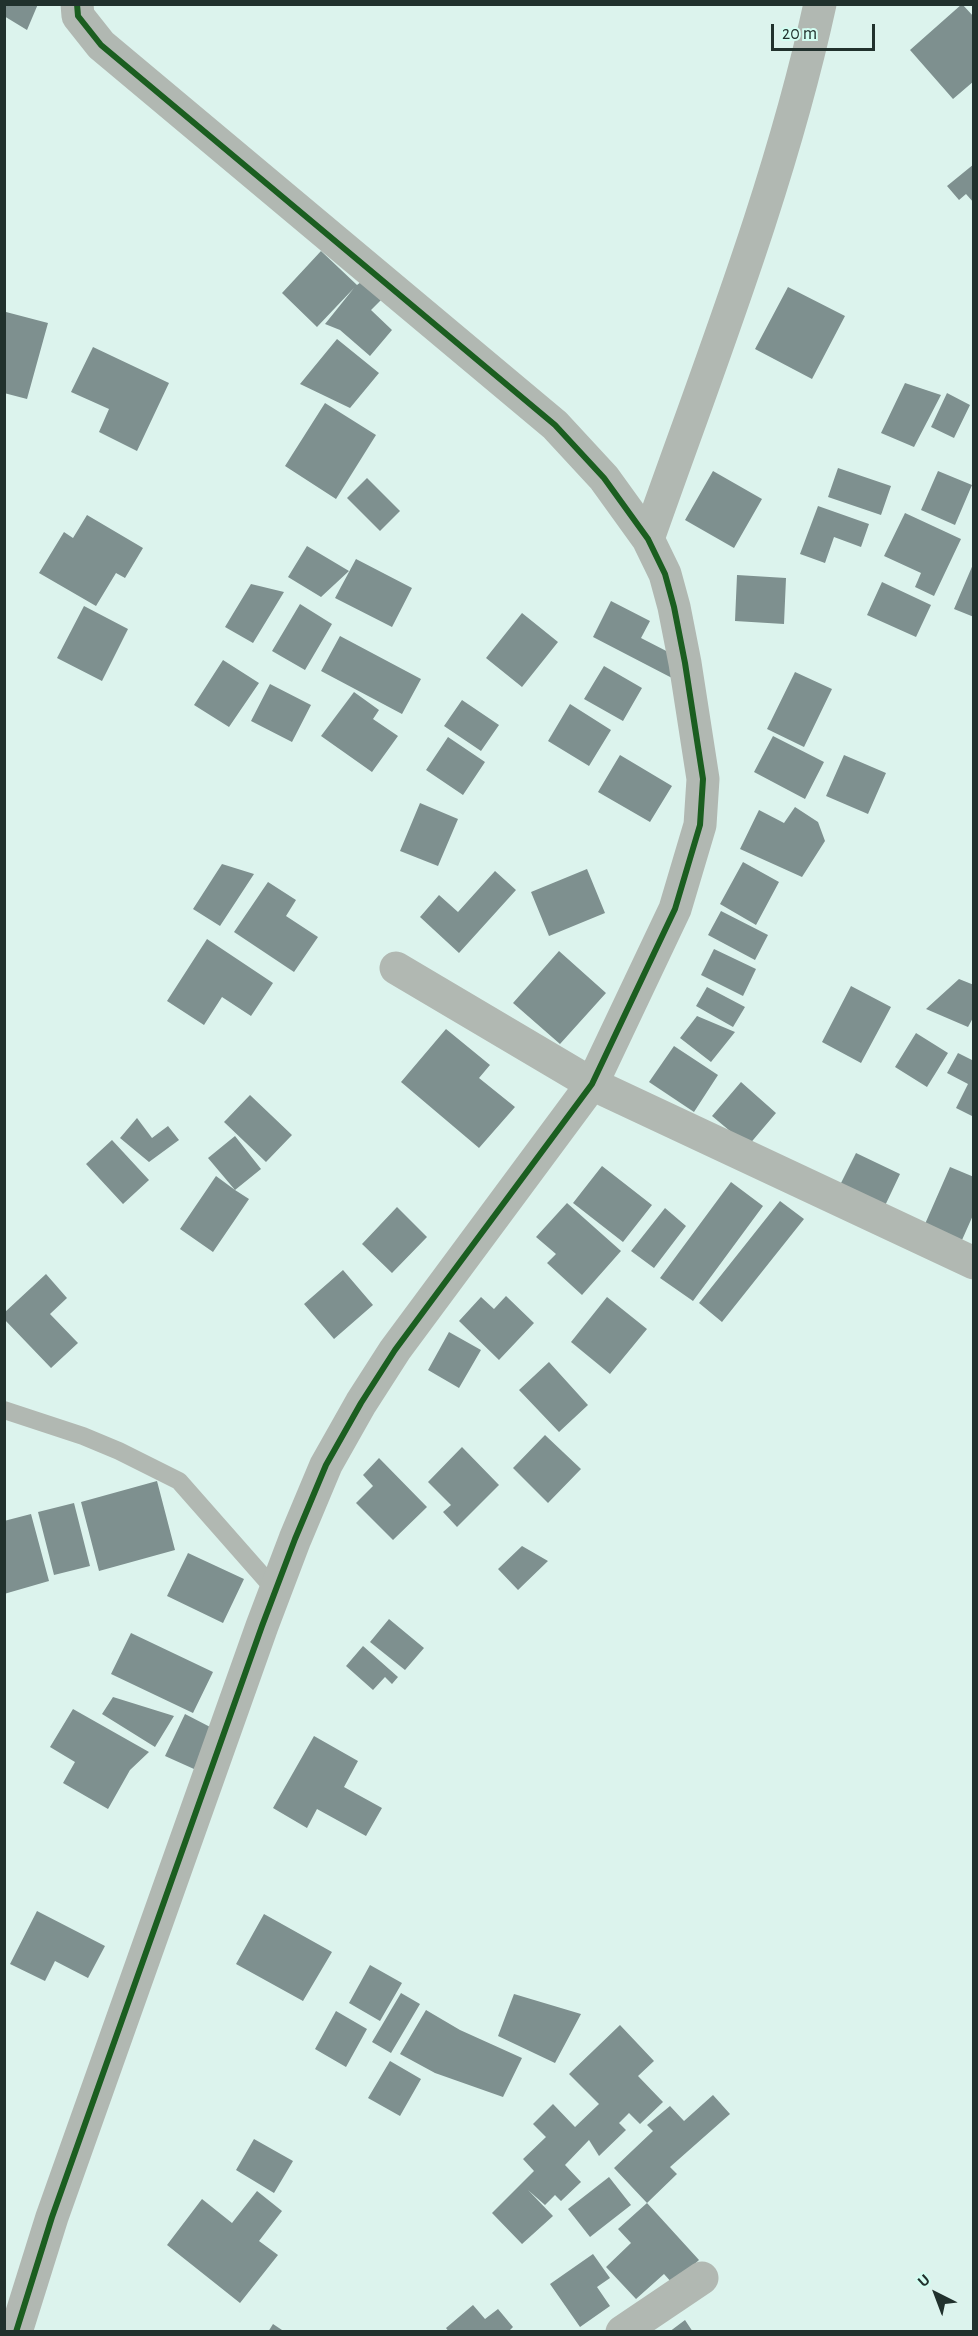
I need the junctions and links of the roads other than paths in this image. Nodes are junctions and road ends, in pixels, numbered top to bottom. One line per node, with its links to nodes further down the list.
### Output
1 (77, 4): 3 (street)
2 (820, 4): 3 (street)
3 (648, 539): 5 (street)
4 (396, 969): 5 (street)
5 (592, 1084): 6 (street); 8 (street)
6 (974, 1263)
7 (4, 1410): 8 (lane)
8 (276, 1590): 10 (street)
9 (702, 2278): 11 (street)
10 (16, 2331)
11 (622, 2331)

